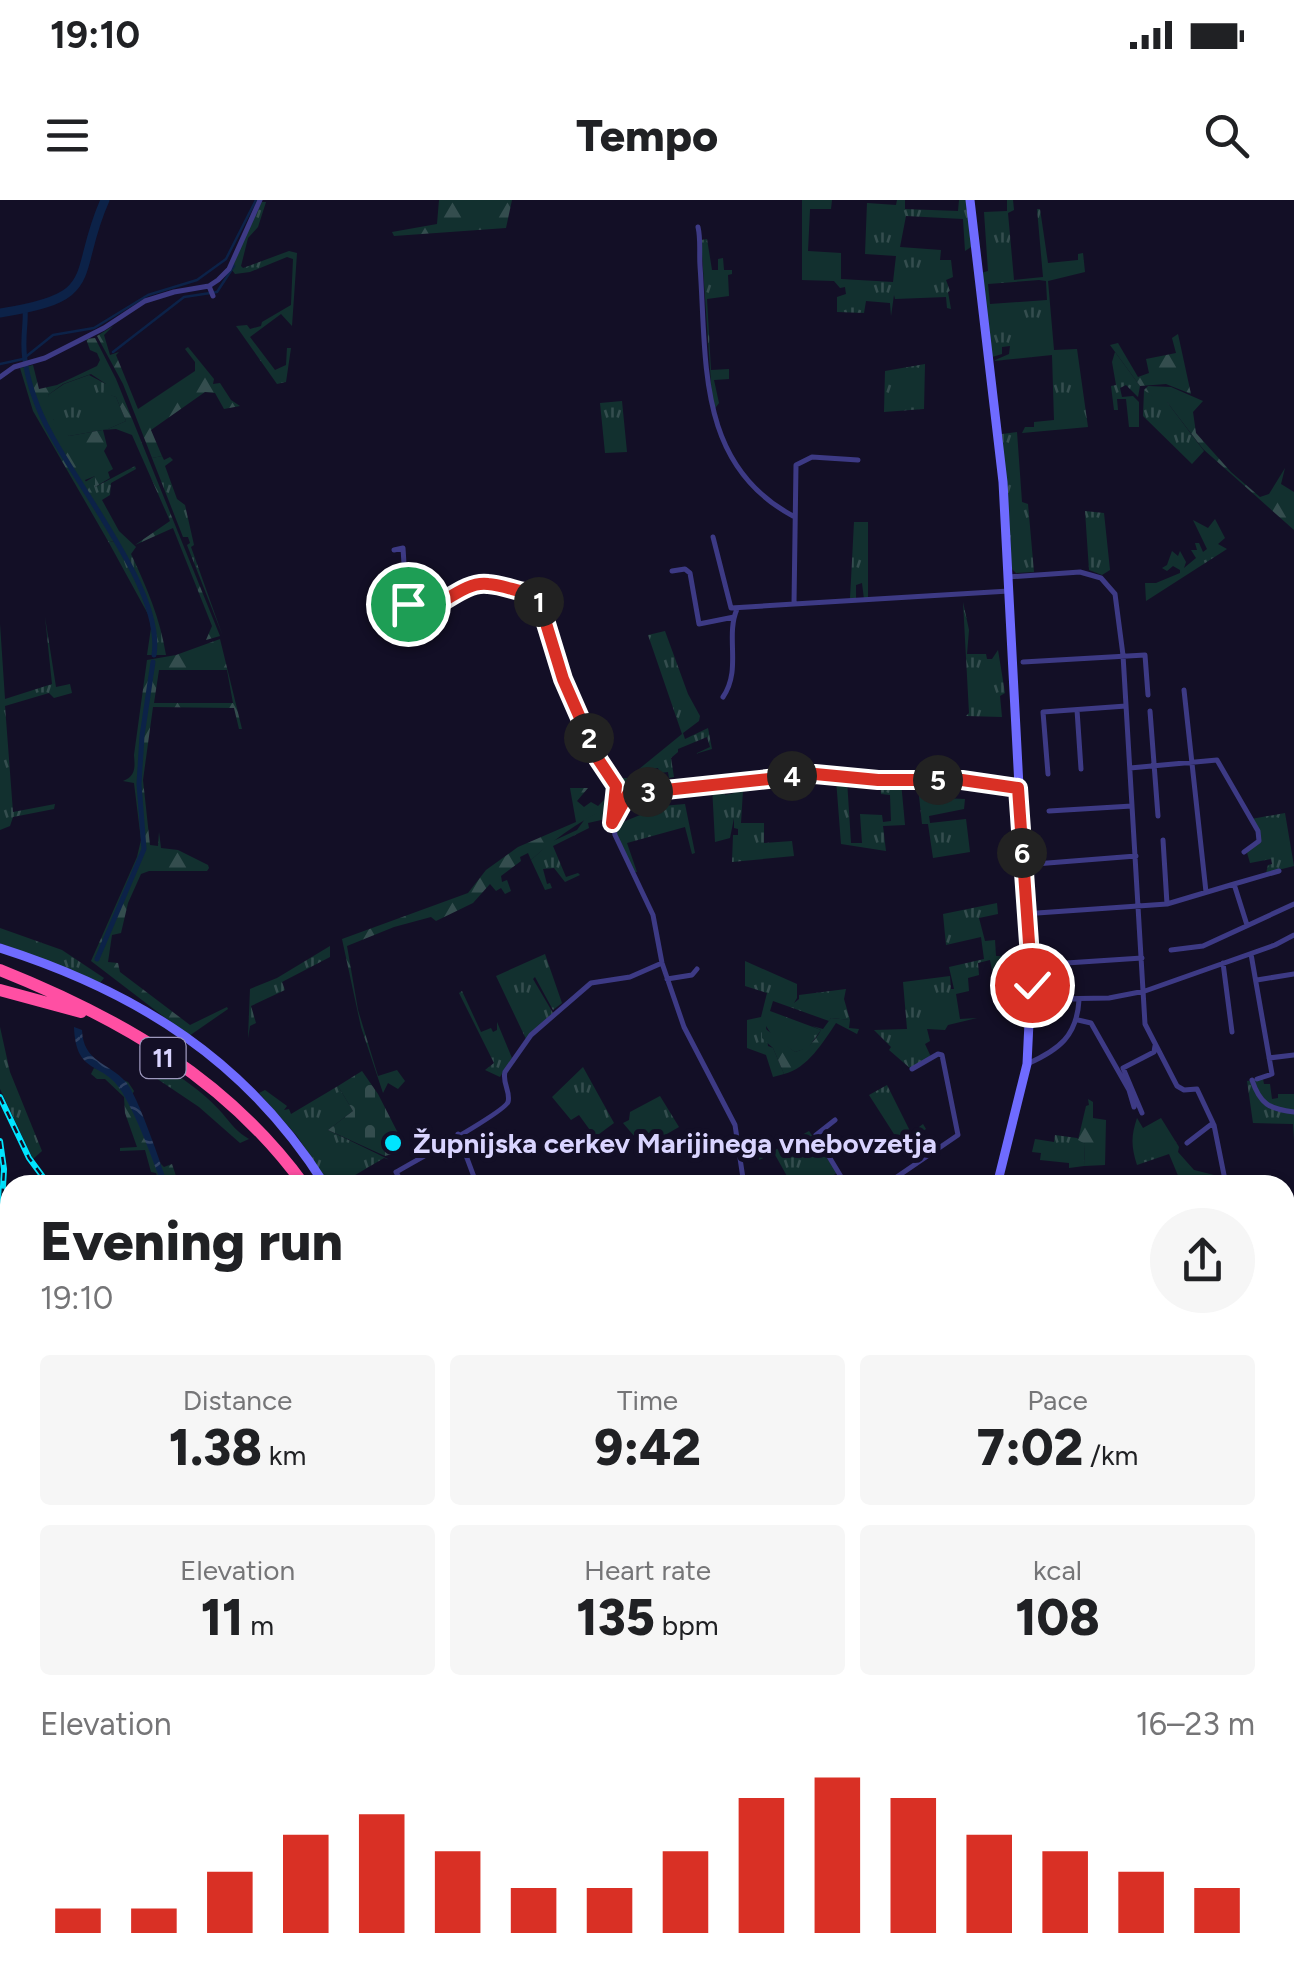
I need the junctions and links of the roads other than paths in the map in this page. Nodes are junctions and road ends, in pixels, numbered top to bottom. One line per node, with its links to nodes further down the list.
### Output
1 (260, 200): 4 (street)
2 (970, 200): 12 (street)
3 (698, 227): 8 (street)
4 (209, 286): 5 (street); 6 (street)
5 (213, 296)
6 (0, 377)
7 (858, 460): 8 (street)
8 (794, 517): 14 (street)
9 (713, 537): 15 (street)
10 (394, 550): 34 (street)
11 (672, 571): 16 (street)
12 (1008, 577): 13 (street); 17 (street)
13 (1009, 591): 14 (street); 30 (street)
14 (794, 604): 15 (street)
15 (737, 609): 16 (street)
16 (734, 618): 21 (street)
17 (1123, 656): 18 (street); 20 (street); 22 (street)
18 (1022, 662)
19 (1184, 690): 25 (street)
20 (1148, 695)
21 (724, 697)
22 (1126, 706): 23 (street); 28 (street)
23 (1077, 710): 27 (street); 29 (street)
24 (1150, 711): 26 (street)
25 (1190, 763): 26 (street); 36 (street); 41 (street)
26 (1154, 766): 28 (street); 33 (street)
27 (1080, 768)
28 (1130, 768): 31 (street)
29 (1048, 774)
30 (1018, 788): 34 (street); 61 (street)
31 (1132, 806): 32 (street); 37 (street)
32 (1049, 811)
33 (1158, 816)
34 (612, 823): 52 (street)
35 (1163, 840): 42 (street)
36 (1244, 852)
37 (1136, 856): 38 (street); 44 (street)
38 (1036, 864)
39 (1279, 871): 40 (street)
40 (1234, 884): 41 (street); 46 (street)
41 (1206, 892): 42 (street)
42 (1167, 904): 44 (street)
43 (1294, 904): 46 (street)
44 (1139, 907): 45 (street); 51 (street)
45 (1037, 914)
46 (1247, 925): 49 (street)
47 (1294, 935): 50 (street)
48 (0, 948): 79 (street)
49 (1171, 950)
50 (1251, 954): 53 (street); 59 (street)
51 (1142, 958): 54 (street); 60 (street)
52 (662, 963): 57 (street); 75 (street)
53 (1223, 963): 60 (street); 64 (street)
54 (1050, 964)
55 (697, 969): 57 (street)
56 (1294, 974): 59 (street)
57 (667, 978): 82 (street)
58 (3, 980): 77 (highway, 11); 78 (highway, 11)
59 (1258, 980): 67 (street)
60 (1144, 991): 62 (street); 65 (street)
61 (1035, 999): 62 (street); 68 (street)
62 (1079, 1000): 63 (street)
63 (1078, 1020): 68 (street); 70 (street)
64 (1232, 1032)
65 (1156, 1046): 71 (street); 74 (street)
66 (1294, 1055): 67 (street)
67 (1269, 1058): 72 (street)
68 (1027, 1064): 85 (street)
69 (912, 1069): 84 (street)
70 (1134, 1108)
71 (1142, 1112)
72 (1294, 1112)
73 (835, 1120): 83 (street)
74 (1213, 1123): 76 (street); 86 (street)
75 (458, 1134): 80 (street); 81 (street)
76 (1187, 1143)
77 (287, 1175)
78 (296, 1175)
79 (318, 1175)
80 (398, 1175)
81 (473, 1175)
82 (742, 1175)
83 (840, 1175)
84 (900, 1175)
85 (999, 1175)
86 (1224, 1175)

